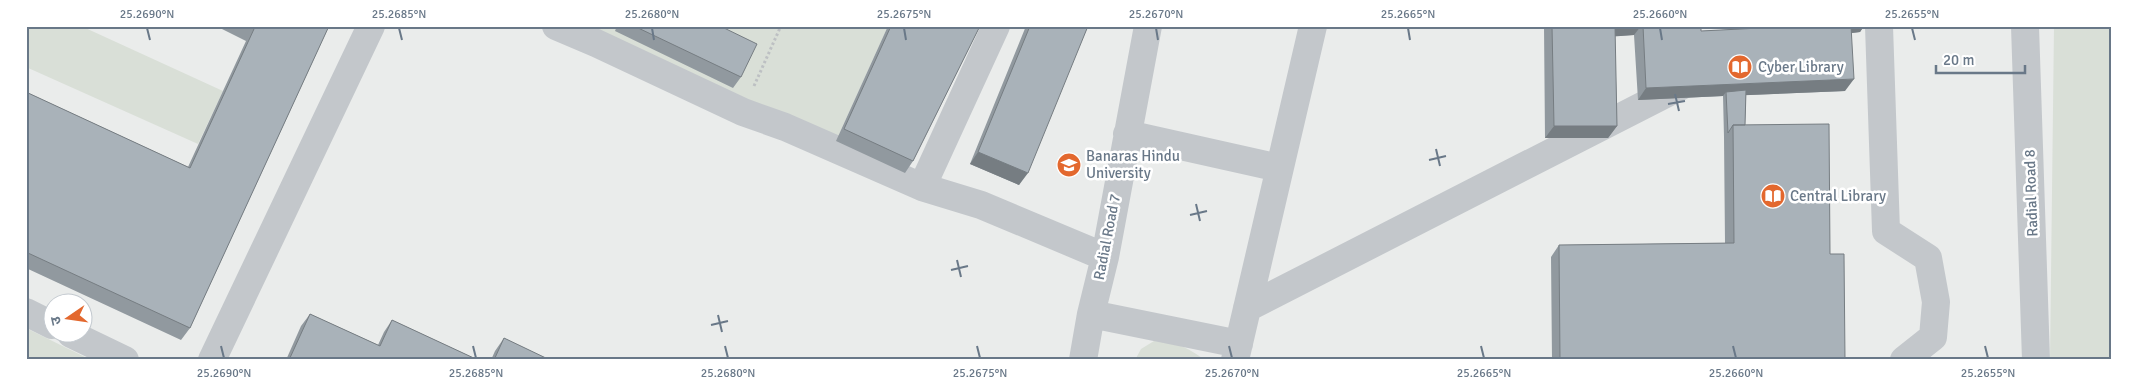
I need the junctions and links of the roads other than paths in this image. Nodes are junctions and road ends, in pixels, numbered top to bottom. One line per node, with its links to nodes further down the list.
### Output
1 (371, 26): 20 (lane)
2 (556, 26): 11 (lane)
3 (996, 26): 11 (lane)
4 (1148, 26): 9 (lane, Radial Road 7)
5 (1313, 26): 10 (lane)
6 (1879, 26): 22 (lane)
7 (2025, 26): 23 (lane, Radial Road 8)
8 (1713, 70): 13 (lane)
9 (1127, 134): 10 (lane); 12 (lane, Radial Road 7)
10 (1279, 168): 13 (lane)
11 (922, 187): 12 (lane)
12 (1105, 257): 15 (lane, Radial Road 7)
13 (1247, 308): 18 (lane)
14 (26, 312): 16 (lane)
15 (1091, 314): 18 (lane); 21 (lane, Radial Road 7)
16 (42, 320)
17 (92, 344): 19 (lane)
18 (1237, 352)
19 (125, 360)
20 (212, 360)
21 (1084, 360)
22 (1904, 360)
23 (2036, 360)

